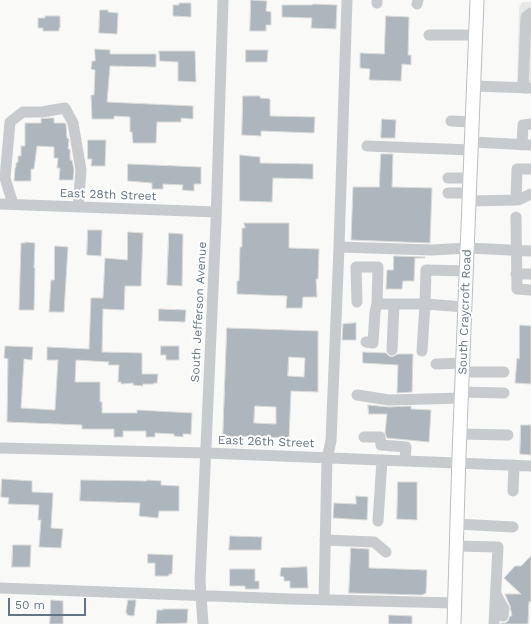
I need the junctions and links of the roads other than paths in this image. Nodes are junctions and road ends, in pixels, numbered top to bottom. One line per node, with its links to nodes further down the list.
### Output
1 (222, 0): 25 (street, South Jefferson Avenue)
2 (347, 0): 27 (street)
3 (477, 0): 6 (main road, South Craycroft Road)
4 (531, 13): 8 (street)
5 (429, 35): 6 (street)
6 (476, 35): 7 (main road, South Craycroft Road)
7 (474, 86): 8 (street); 10 (main road, South Craycroft Road)
8 (527, 88)
9 (451, 121): 10 (street)
10 (472, 122): 14 (main road, South Craycroft Road)
11 (531, 124): 12 (street)
12 (527, 145): 14 (street)
13 (367, 146): 14 (street)
14 (472, 146): 17 (main road, South Craycroft Road)
15 (531, 169): 21 (street)
16 (448, 178): 17 (street)
17 (470, 178): 20 (main road, South Craycroft Road)
18 (448, 193): 20 (street)
19 (531, 194): 21 (street)
20 (469, 197): 21 (street); 28 (main road, South Craycroft Road)
21 (516, 200)
22 (0, 204): 23 (street, East 28th Street)
23 (13, 204): 24 (street, East 28th Street); 24 (street)
24 (78, 207): 25 (street, East 28th Street)
25 (216, 212): 53 (street, South Jefferson Avenue)
26 (516, 217): 29 (street)
27 (339, 247): 28 (street); 54 (street)
28 (468, 248): 29 (street); 31 (main road, South Craycroft Road)
29 (516, 250): 30 (street); 32 (street)
30 (531, 251)
31 (467, 271): 38 (street); 39 (main road, South Craycroft Road)
32 (516, 274): 33 (street); 34 (street)
33 (531, 274)
34 (531, 290)
35 (357, 302): 36 (street)
36 (377, 304): 37 (street); 40 (street)
37 (394, 304): 38 (street); 41 (street)
38 (425, 304): 39 (street); 42 (street)
39 (465, 308): 44 (main road, South Craycroft Road)
40 (366, 342)
41 (392, 350)
42 (422, 351)
43 (436, 364): 44 (street)
44 (463, 368): 45 (street); 48 (main road, South Craycroft Road)
45 (504, 372)
46 (504, 393): 48 (street)
47 (357, 395): 48 (street)
48 (462, 395): 49 (main road, South Craycroft Road)
49 (460, 434): 50 (street); 57 (main road, South Craycroft Road)
50 (508, 434)
51 (364, 437): 56 (street)
52 (0, 448): 53 (street, East 26th Street)
53 (206, 453): 54 (street, East 26th Street); 69 (street, South Jefferson Avenue)
54 (327, 458): 55 (street, East 26th Street); 64 (street)
55 (382, 460): 56 (street, East 26th Street); 61 (street)
56 (404, 460): 57 (street, East 26th Street)
57 (459, 463): 58 (street, East 26th Street); 62 (main road, South Craycroft Road)
58 (514, 465): 59 (street, East 26th Street); 60 (street)
59 (531, 466)
60 (513, 491)
61 (378, 521)
62 (457, 524): 63 (street); 65 (main road, South Craycroft Road)
63 (513, 527)
64 (325, 540): 66 (street); 70 (street)
65 (456, 546): 68 (street); 71 (main road, South Craycroft Road)
66 (386, 552)
67 (0, 588): 69 (street)
68 (496, 593): 72 (street); 75 (street)
69 (201, 595): 70 (street); 73 (street, South Jefferson Avenue)
70 (324, 600): 71 (street)
71 (455, 603): 74 (main road, South Craycroft Road)
72 (503, 616)
73 (203, 624)
74 (454, 624)
75 (494, 624)

